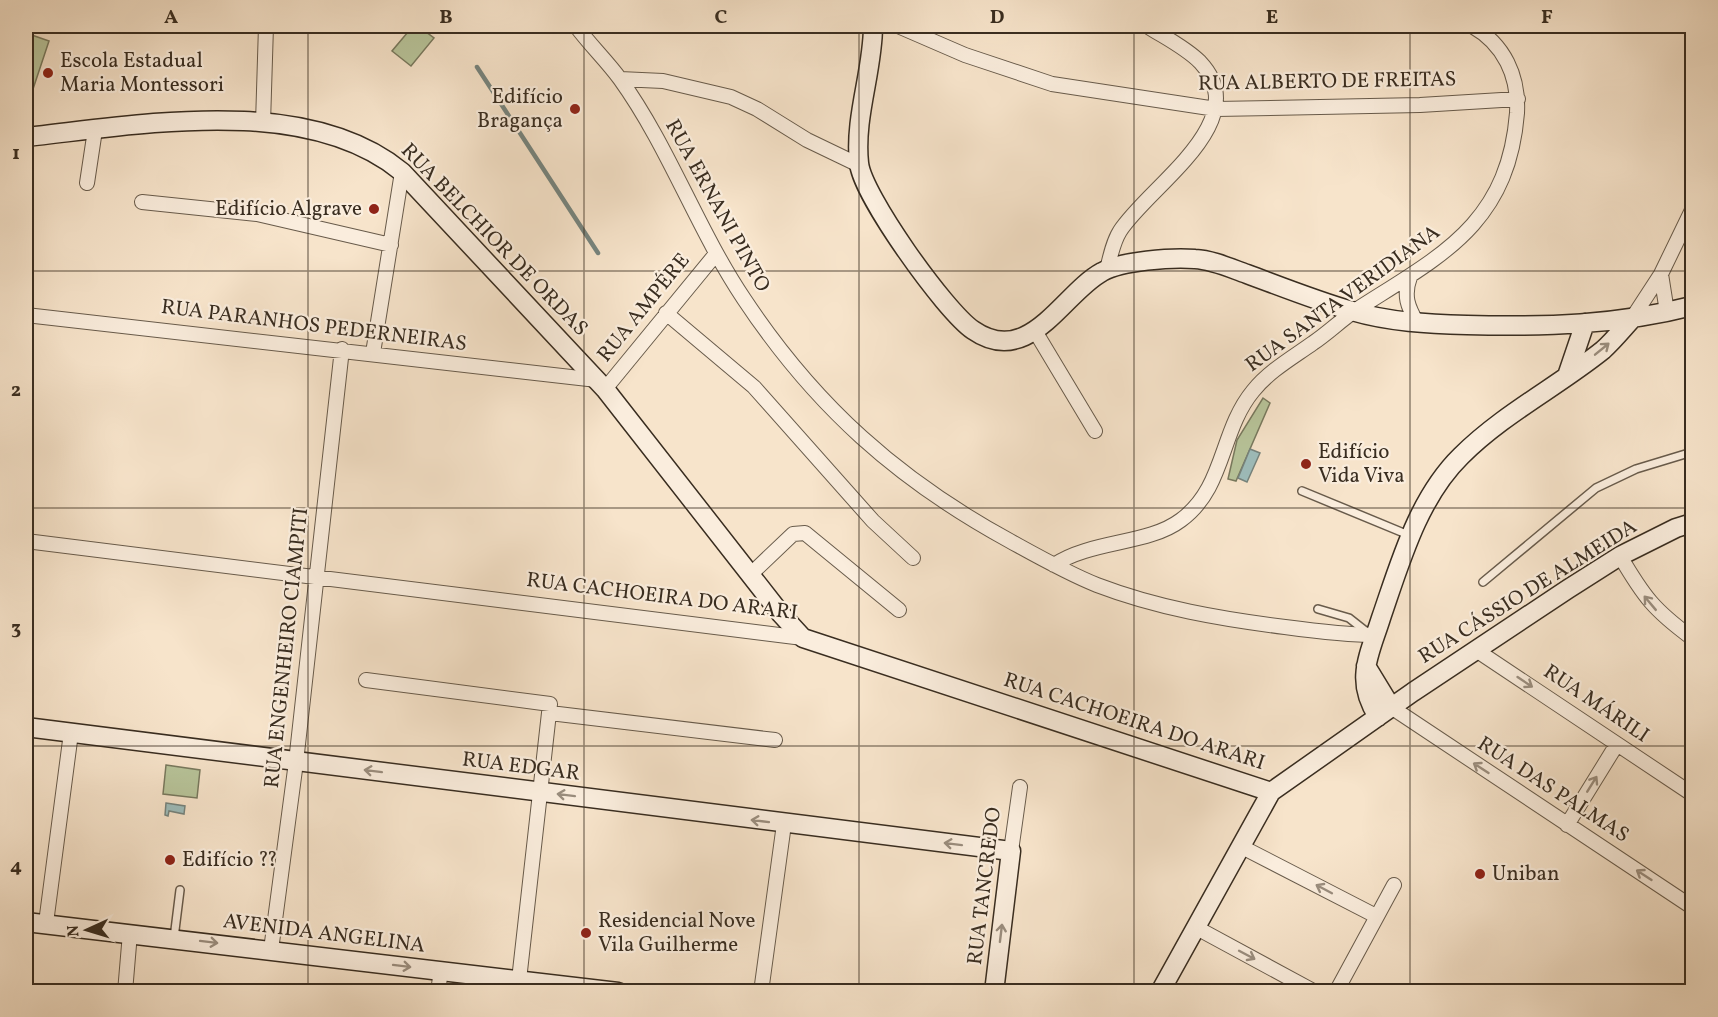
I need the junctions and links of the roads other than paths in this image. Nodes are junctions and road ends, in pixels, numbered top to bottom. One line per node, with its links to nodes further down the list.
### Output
1 (266, 26): 10 (street)
2 (576, 26): 7 (street, RUA ERNANI PINTO)
3 (873, 26): 13 (street)
4 (898, 26): 9 (street, RUA ALBERTO DE FREITAS)
5 (1147, 26): 9 (street)
6 (1472, 26): 8 (street, RUA SANTA VERIDIANA)
7 (620, 79): 13 (street); 19 (street, RUA ERNANI PINTO)
8 (1518, 99): 9 (street, RUA ALBERTO DE FREITAS); 22 (street, RUA SANTA VERIDIANA)
9 (1216, 109): 20 (street)
10 (263, 123): 11 (street, RUA BELCHIOR DE ORDAS); 14 (street, RUA BELCHIOR DE ORDAS)
11 (94, 130): 12 (street, RUA BELCHIOR DE ORDAS); 15 (street)
12 (26, 137)
13 (859, 165): 31 (street)
14 (402, 172): 18 (street); 35 (street, RUA BELCHIOR DE ORDAS)
15 (87, 183)
16 (142, 202): 18 (street)
17 (1692, 210): 21 (street)
18 (391, 245): 33 (street)
19 (715, 255): 24 (street, RUA AMPÉRE); 44 (street, RUA ERNANI PINTO)
20 (1107, 270): 25 (street); 31 (street)
21 (1661, 274): 26 (street); 28 (street)
22 (1410, 277): 25 (street, RUA SANTA VERIDIANA); 29 (street)
23 (1692, 306): 26 (street)
24 (666, 312): 35 (street, RUA AMPÉRE); 43 (street)
25 (1354, 312): 29 (street); 44 (street, RUA SANTA VERIDIANA)
26 (1667, 312): 28 (street)
27 (26, 315): 32 (street, RUA PARANHOS PEDERNEIRAS)
28 (1631, 320): 30 (street); 34 (street, one-way to 28)
29 (1417, 323): 30 (street)
30 (1585, 323): 34 (street)
31 (1035, 331): 36 (street)
32 (342, 349): 33 (street, RUA PARANHOS PEDERNEIRAS); 46 (street, RUA ENGENHEIRO CIAMPITI)
33 (373, 353): 35 (street, RUA PARANHOS PEDERNEIRAS)
34 (1568, 373): 40 (street)
35 (601, 385): 45 (street, RUA BELCHIOR DE ORDAS)
36 (1095, 431)
37 (1692, 452): 47 (lane)
38 (1302, 491): 40 (lane)
39 (1692, 523): 42 (street, RUA CÁSSIO DE ALMEIDA)
40 (1411, 536): 50 (street)
41 (26, 541): 46 (street, RUA CACHOEIRA DO ARARI)
42 (1620, 556): 52 (street, one-way to 42); 53 (street, RUA CÁSSIO DE ALMEIDA)
43 (913, 558)
44 (1053, 565): 50 (street, RUA ERNANI PINTO)
45 (751, 574): 49 (street); 51 (street, RUA BELCHIOR DE ORDAS)
46 (317, 576): 51 (street, RUA CACHOEIRA DO ARARI); 61 (street, RUA ENGENHEIRO CIAMPITI)
47 (1483, 582)
48 (1318, 609): 50 (lane)
49 (899, 610)
50 (1373, 635): 56 (street)
51 (803, 638): 64 (street, RUA CACHOEIRA DO ARARI)
52 (1692, 638)
53 (1476, 650): 56 (street, RUA CÁSSIO DE ALMEIDA); 60 (street, RUA MÁRILI, one-way to 60)
54 (366, 680): 55 (street)
55 (550, 712): 59 (street); 63 (street)
56 (1385, 712): 64 (street, RUA CÁSSIO DE ALMEIDA); 67 (street, RUA DAS PALMAS, one-way to 56)
57 (26, 727): 58 (street, RUA EDGAR)
58 (71, 733): 61 (street, RUA EDGAR); 75 (street)
59 (775, 740)
60 (1617, 744): 65 (street, RUA MÁRILI); 67 (street, one-way to 60)
61 (296, 762): 63 (street, RUA EDGAR, one-way to 61); 79 (street, RUA ENGENHEIRO CIAMPITI)
62 (1020, 787): 69 (street, RUA TANCREDO)
63 (541, 792): 66 (street, RUA EDGAR, one-way to 63); 81 (street)
64 (1271, 792): 68 (street)
65 (1692, 794)
66 (784, 824): 69 (street, RUA EDGAR, one-way to 66); 85 (street)
67 (1566, 825): 72 (street, RUA DAS PALMAS, one-way to 67)
68 (1240, 846): 73 (street, one-way to 68); 76 (street)
69 (1011, 851): 86 (street, RUA TANCREDO, one-way to 69)
70 (1394, 885): 73 (street)
71 (180, 890): 78 (lane)
72 (1692, 907)
73 (1376, 916): 89 (street)
74 (26, 922): 75 (street, AVENIDA ANGELINA)
75 (46, 923): 77 (street, AVENIDA ANGELINA)
76 (1195, 927): 87 (street); 88 (street, one-way to 88)
77 (130, 933): 78 (street, AVENIDA ANGELINA); 82 (street)
78 (174, 938): 79 (street, AVENIDA ANGELINA, one-way to 79)
79 (271, 950): 80 (street, AVENIDA ANGELINA, one-way to 80)
80 (441, 970): 81 (street, AVENIDA ANGELINA); 83 (street)
81 (519, 980): 84 (street, AVENIDA ANGELINA)
82 (125, 992)
83 (438, 992)
84 (618, 992)
85 (761, 992)
86 (994, 992)
87 (1160, 992)
88 (1315, 992)
89 (1336, 992)

